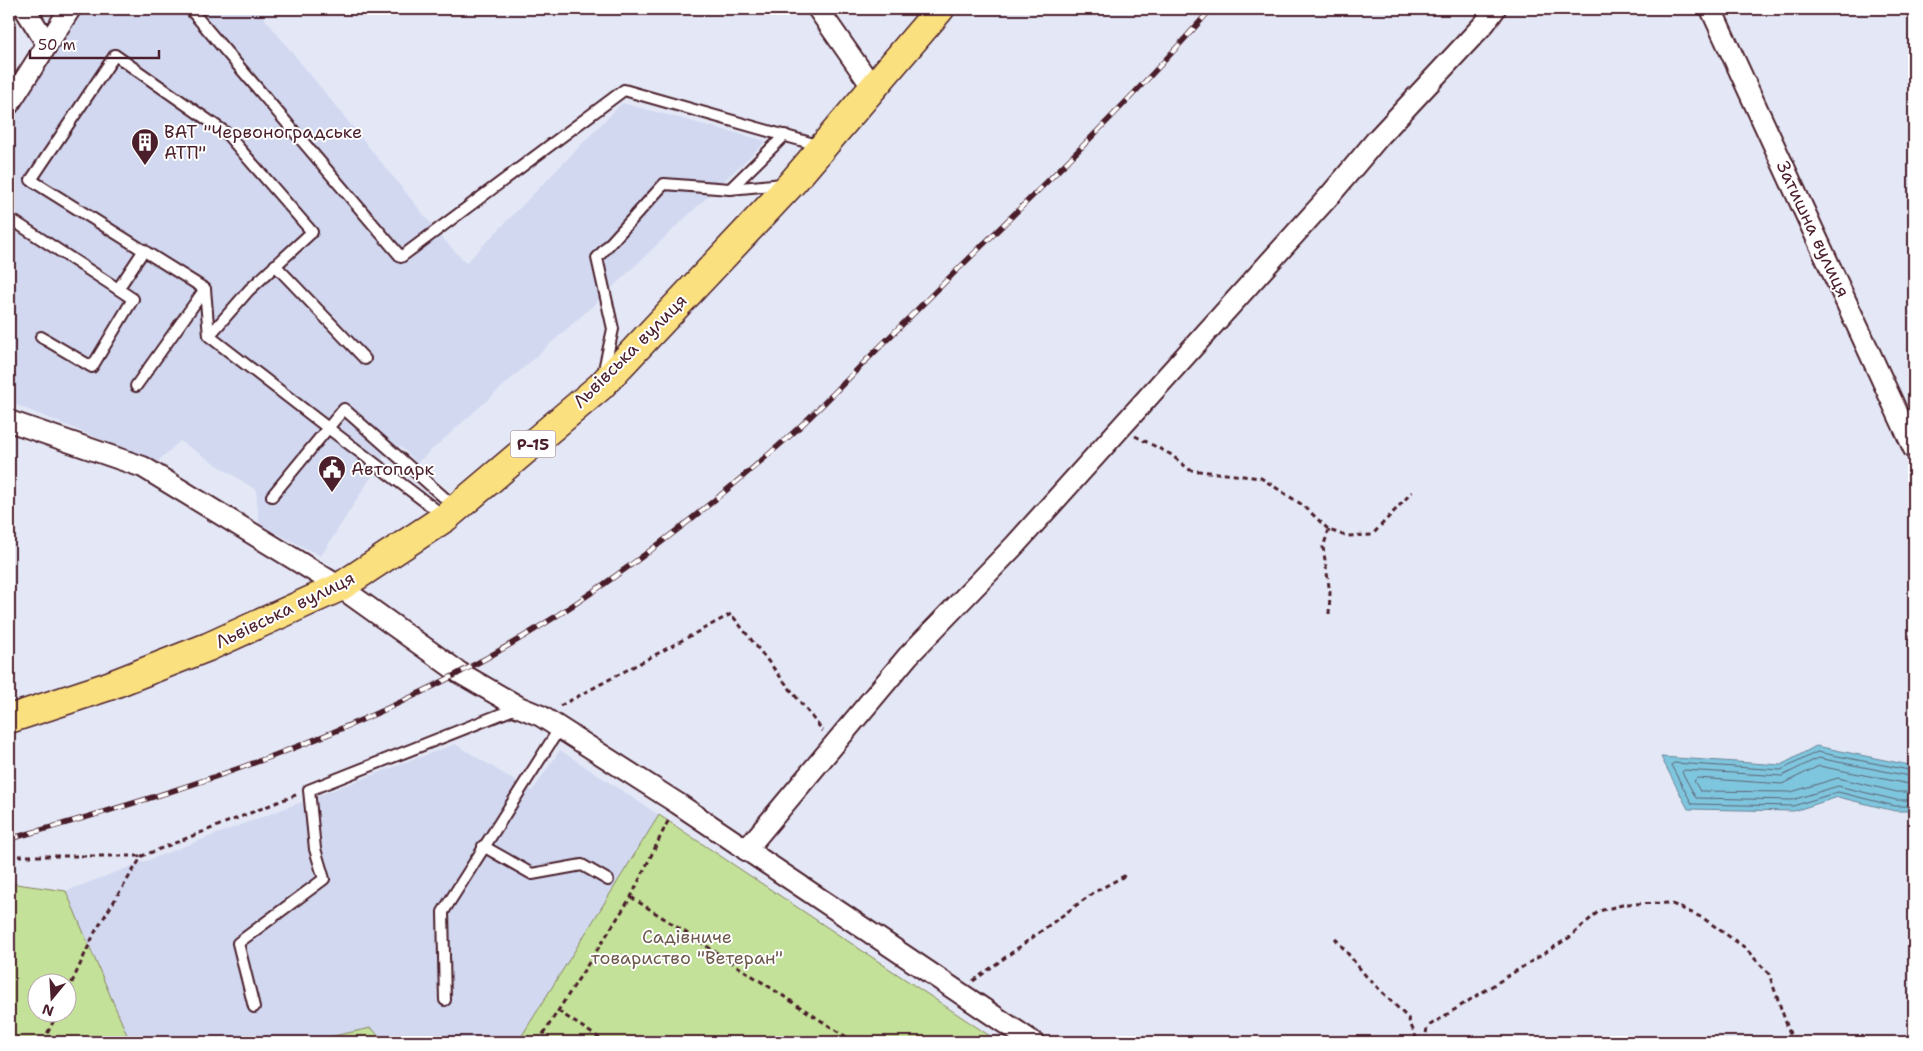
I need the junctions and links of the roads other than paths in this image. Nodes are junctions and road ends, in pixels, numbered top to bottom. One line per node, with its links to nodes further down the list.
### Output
1 (24, 9): 8 (street)
2 (70, 9): 8 (street)
3 (190, 9): 11 (lane)
4 (818, 9): 9 (street)
5 (940, 9): 9 (main road, Львівська вулиця / Р-15)
6 (1495, 9): 35 (street)
7 (1711, 9): 27 (street, Затишна вулиця)
8 (47, 44): 10 (street)
9 (873, 88): 12 (main road, Львівська вулиця / Р-15)
10 (9, 104)
11 (785, 135): 12 (lane); 14 (lane)
12 (823, 146): 13 (main road, Львівська вулиця / Р-15)
13 (792, 183): 14 (lane); 24 (main road, Львівська вулиця / Р-15)
14 (730, 189): 24 (lane)
15 (9, 218): 18 (lane)
16 (144, 250): 17 (lane); 18 (lane); 19 (lane)
17 (275, 265): 20 (lane); 22 (lane)
18 (118, 289): 21 (lane)
19 (205, 289): 20 (lane); 23 (lane)
20 (209, 336): 26 (lane)
21 (41, 337)
22 (365, 359)
23 (136, 386)
24 (601, 386): 29 (main road, Львівська вулиця / Р-15)
25 (9, 421): 30 (street)
26 (328, 428): 28 (lane); 29 (lane); 29 (lane)
27 (1914, 449)
28 (272, 496)
29 (452, 513): 30 (main road, Львівська вулиця / Р-15)
30 (340, 587): 31 (street); 32 (main road, Львівська вулиця / Р-15)
31 (519, 707): 33 (street); 38 (lane)
32 (9, 718)
33 (559, 729): 34 (lane); 35 (street)
34 (483, 846): 36 (lane); 37 (lane)
35 (746, 850): 39 (street)
36 (608, 880)
37 (445, 1000)
38 (254, 1007)
39 (1033, 1042)

